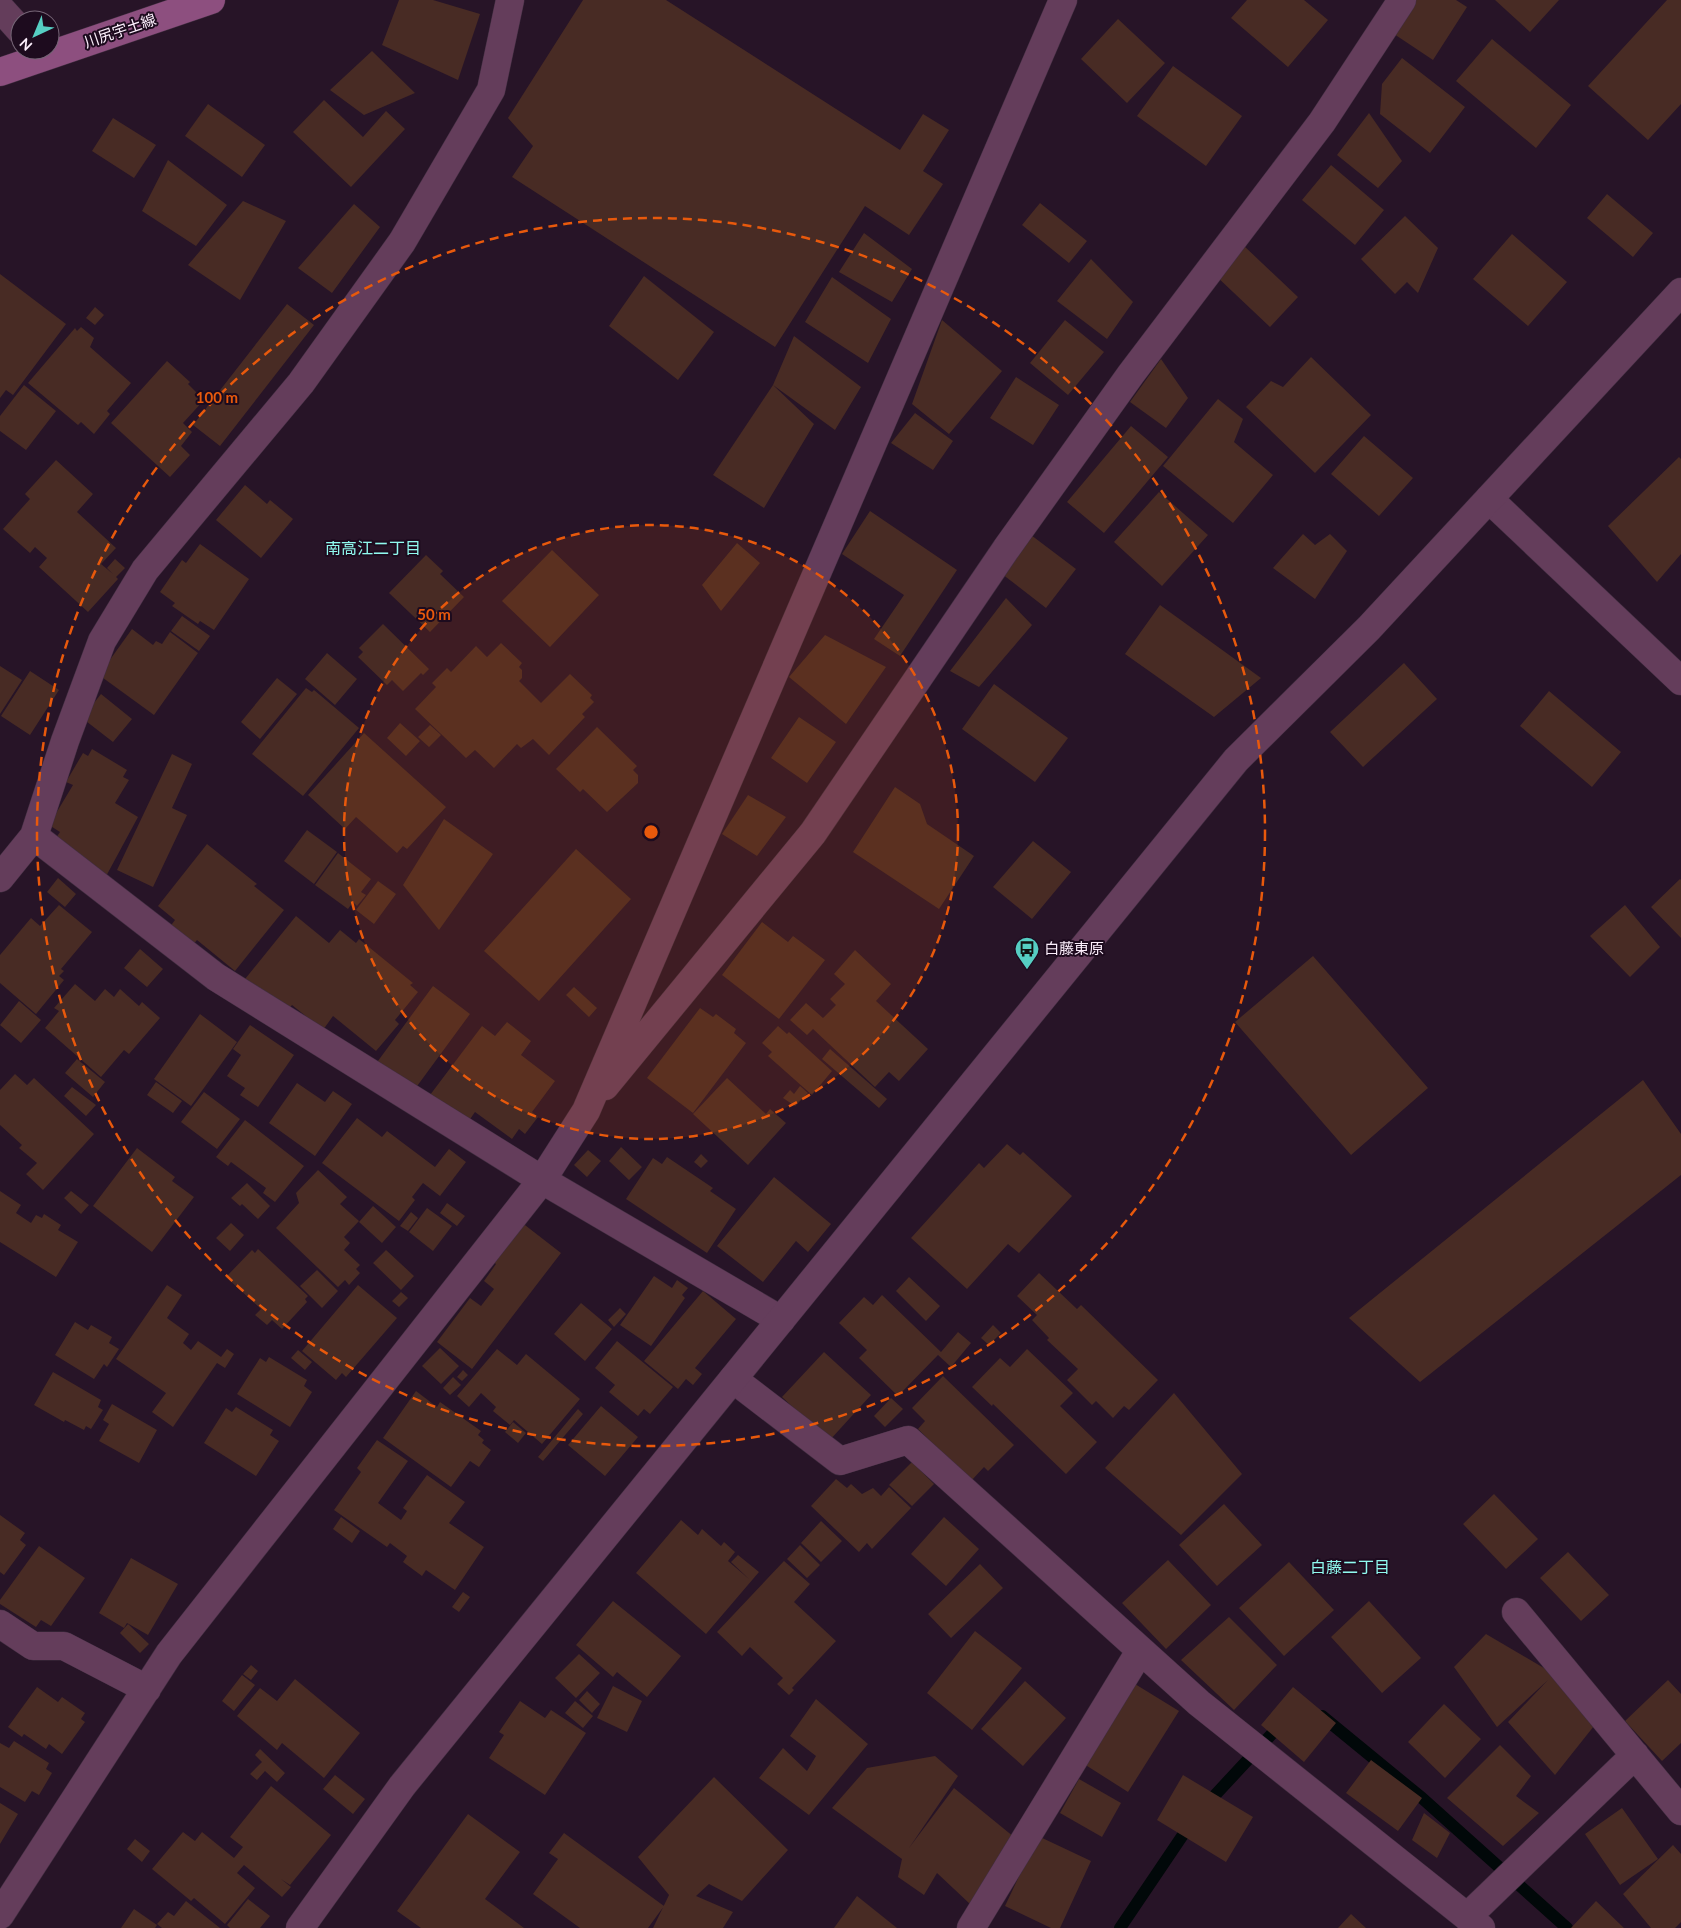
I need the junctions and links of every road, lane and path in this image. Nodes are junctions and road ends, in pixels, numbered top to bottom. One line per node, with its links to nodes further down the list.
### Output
1 (211, 0): 7 (main road, 川尻宇土線)
2 (510, 0): 13 (street)
3 (1063, 0): 15 (street)
4 (1402, 0): 15 (street)
5 (0, 8): 6 (street)
6 (10, 19)
7 (60, 47)
8 (27, 60): 9 (main road, 川尻宇土線)
9 (0, 72)
10 (1681, 292): 11 (street)
11 (1489, 499): 12 (street); 17 (street)
12 (1681, 681)
13 (34, 836): 14 (street); 16 (street)
14 (0, 878)
15 (589, 1103): 16 (street)
16 (542, 1180): 17 (street); 22 (street)
17 (780, 1320): 18 (street)
18 (733, 1379): 21 (street); 27 (street)
19 (1516, 1612): 23 (street)
20 (0, 1624): 22 (street)
21 (1140, 1651): 26 (street); 28 (street)
22 (147, 1689): 25 (street)
23 (1635, 1755): 24 (street); 26 (street)
24 (1681, 1811)
25 (0, 1915)
26 (1474, 1923)
27 (300, 1928)
28 (970, 1928)

